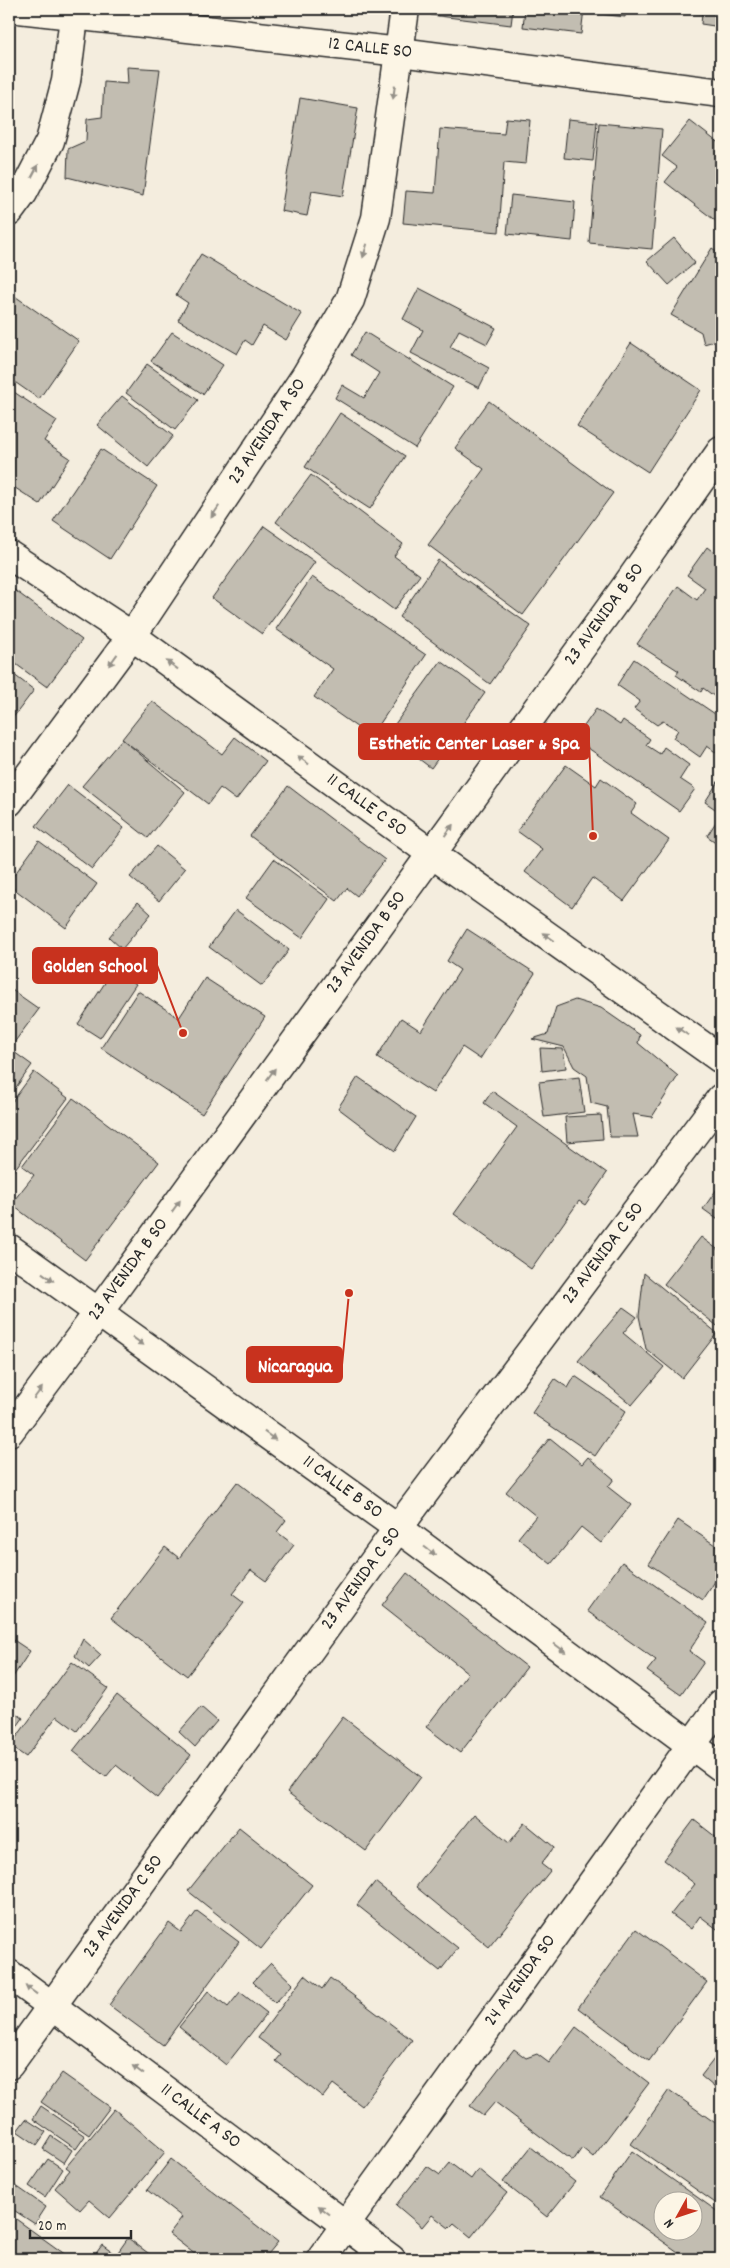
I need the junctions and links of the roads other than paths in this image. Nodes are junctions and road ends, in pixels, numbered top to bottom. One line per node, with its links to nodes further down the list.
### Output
1 (19, 9): 3 (street, 12 CALLE SO)
2 (406, 9): 4 (street, 23 AVENIDA A SO)
3 (75, 12): 4 (street, 12 CALLE SO); 6 (street, one-way to 3)
4 (400, 52): 5 (street, 12 CALLE SO); 9 (street, 23 AVENIDA A SO, one-way to 9)
5 (721, 92)
6 (9, 212)
7 (721, 451): 11 (street, 23 AVENIDA B SO, one-way to 7)
8 (9, 555): 9 (street, 11 CALLE C SO)
9 (132, 636): 10 (street, 23 AVENIDA A SO, one-way to 10); 11 (street, 11 CALLE C SO, one-way to 9)
10 (9, 802)
11 (432, 854): 12 (street, 11 CALLE C SO, one-way to 11); 15 (street, 23 AVENIDA B SO, one-way to 11)
12 (721, 1059)
13 (721, 1098): 17 (street, 23 AVENIDA C SO)
14 (9, 1248): 15 (street, 11 CALLE B SO, one-way to 15)
15 (98, 1313): 16 (street, 23 AVENIDA B SO, one-way to 15); 17 (street, 11 CALLE B SO, one-way to 17)
16 (9, 1432)
17 (398, 1528): 19 (street, 11 CALLE B SO, one-way to 19); 22 (street, 23 AVENIDA C SO)
18 (721, 1704): 19 (street, 24 AVENIDA SO)
19 (690, 1744): 20 (street, 11 CALLE B SO); 24 (street, 24 AVENIDA SO)
20 (721, 1767)
21 (9, 1974): 22 (street, 11 CALLE A SO, one-way to 21)
22 (52, 2006): 23 (street, 23 AVENIDA C SO); 24 (street, 11 CALLE A SO, one-way to 22)
23 (9, 2065)
24 (345, 2226): 25 (street, 24 AVENIDA SO); 26 (street, 11 CALLE A SO)
25 (321, 2259)
26 (391, 2259)

